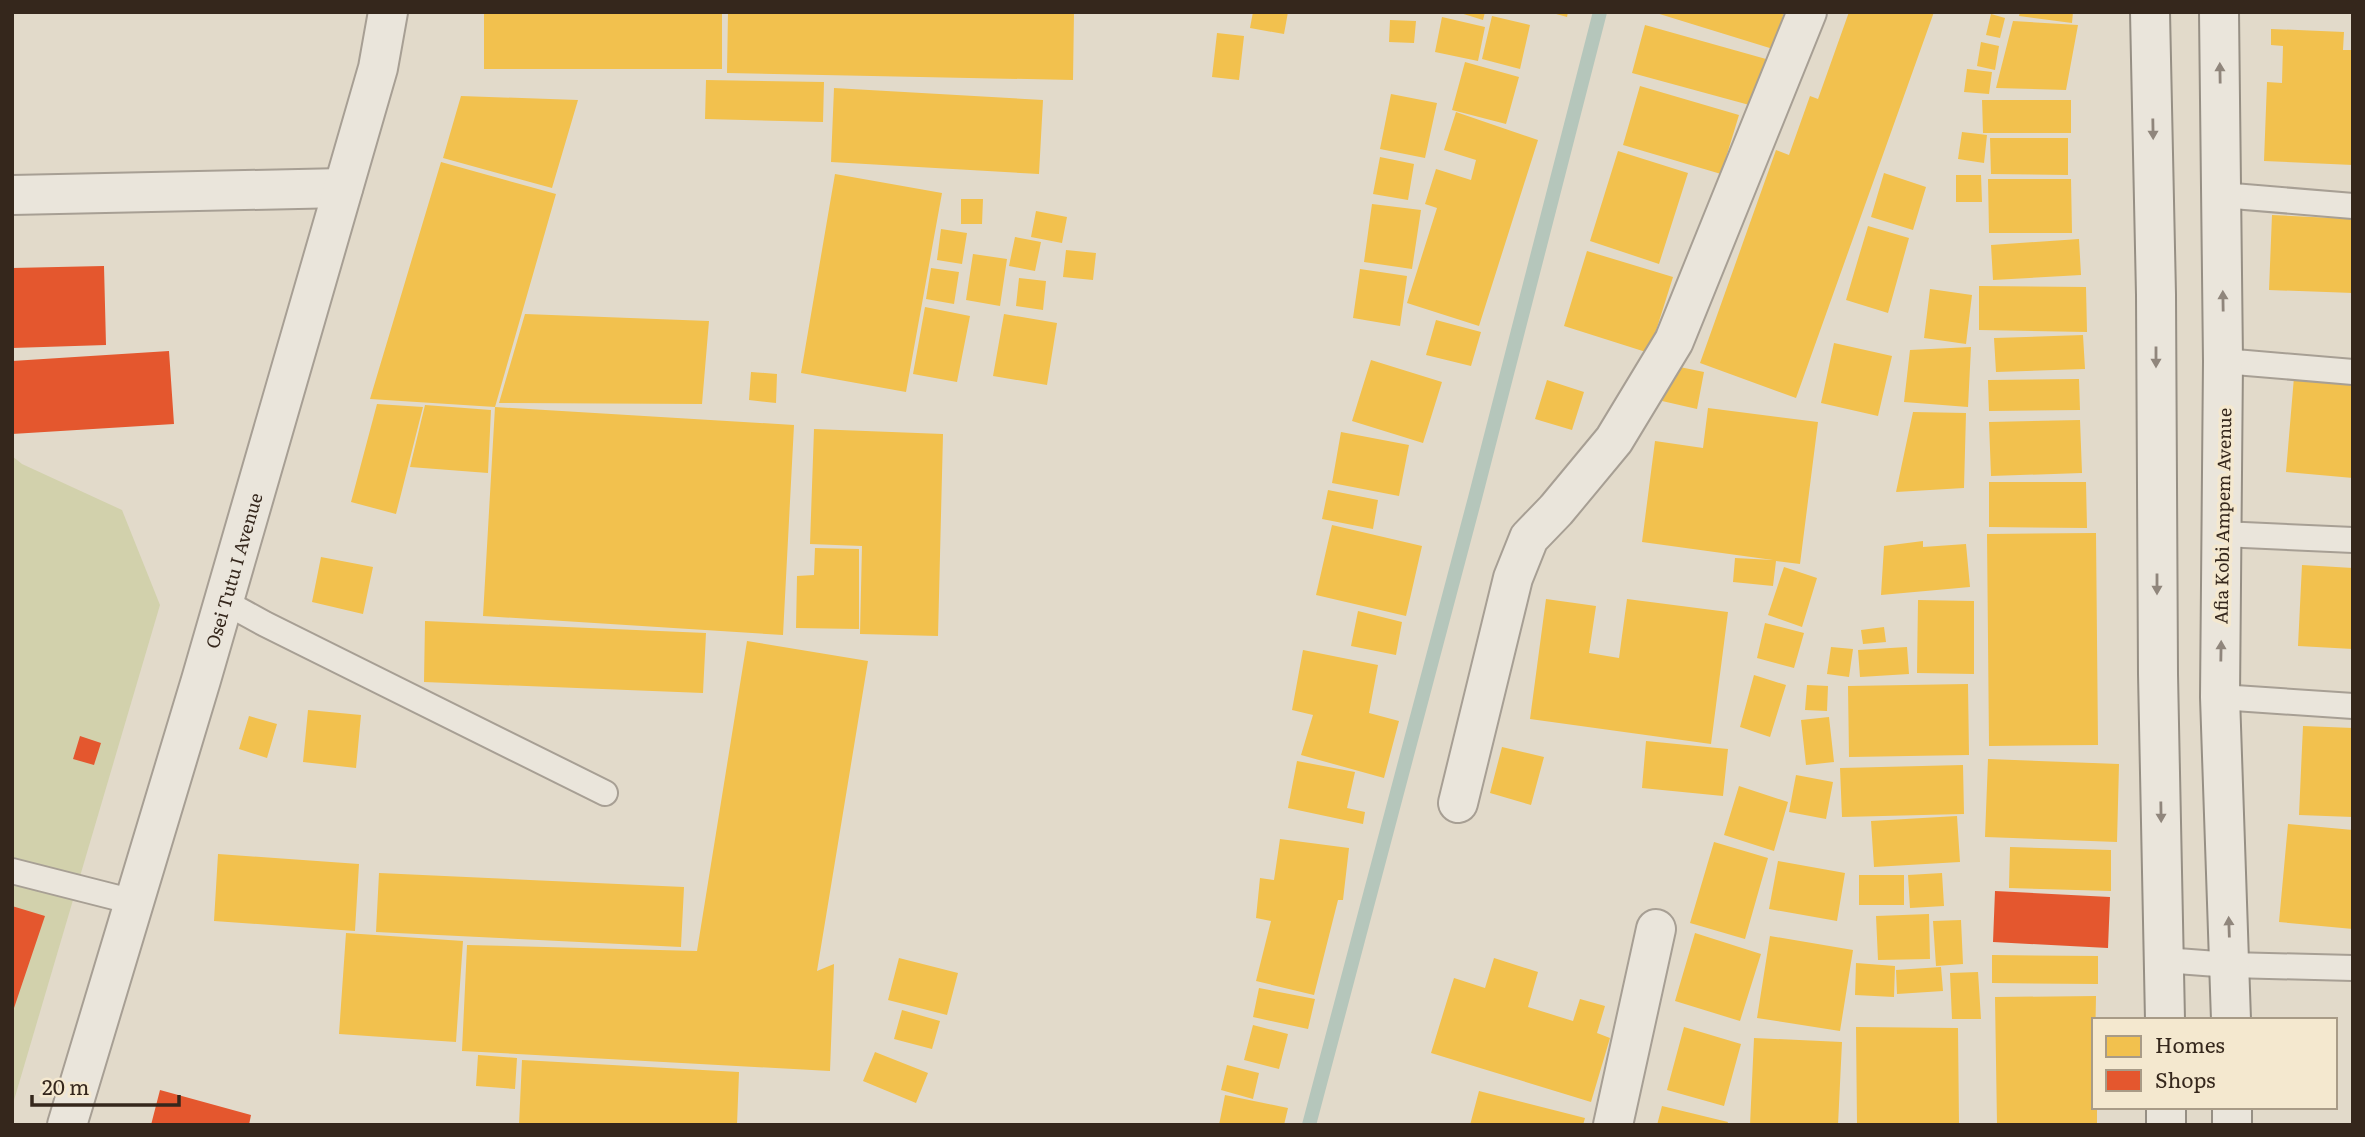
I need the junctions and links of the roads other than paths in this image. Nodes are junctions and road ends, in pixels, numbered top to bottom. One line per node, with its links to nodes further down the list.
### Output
1 (388, 12): 5 (street, Osei Tutu I Avenue)
2 (1807, 12): 17 (street)
3 (2150, 12): 21 (street, one-way to 21)
4 (2219, 12): 7 (street, Afia Kobi Ampem Avenue, one-way to 4)
5 (343, 188): 6 (street); 13 (street, Osei Tutu I Avenue)
6 (12, 195)
7 (2221, 195): 8 (lane); 9 (street, Afia Kobi Ampem Avenue, one-way to 7)
8 (2353, 206)
9 (2223, 361): 10 (lane); 11 (street, Afia Kobi Ampem Avenue)
10 (2353, 372)
11 (2222, 534): 12 (lane); 14 (street, Afia Kobi Ampem Avenue, one-way to 11)
12 (2353, 540)
13 (223, 601): 16 (lane); 19 (street, Osei Tutu I Avenue)
14 (2220, 697): 15 (lane); 22 (street, Afia Kobi Ampem Avenue, one-way to 14)
15 (2353, 706)
16 (605, 793)
17 (1458, 803)
18 (12, 871): 19 (lane)
19 (134, 902): 26 (street, Osei Tutu I Avenue)
20 (1656, 929): 27 (street)
21 (2164, 960): 22 (lane); 24 (street)
22 (2230, 965): 23 (lane); 25 (street, Afia Kobi Ampem Avenue)
23 (2353, 968)
24 (2165, 1018)
25 (2231, 1018)
26 (67, 1125)
27 (1613, 1125)

